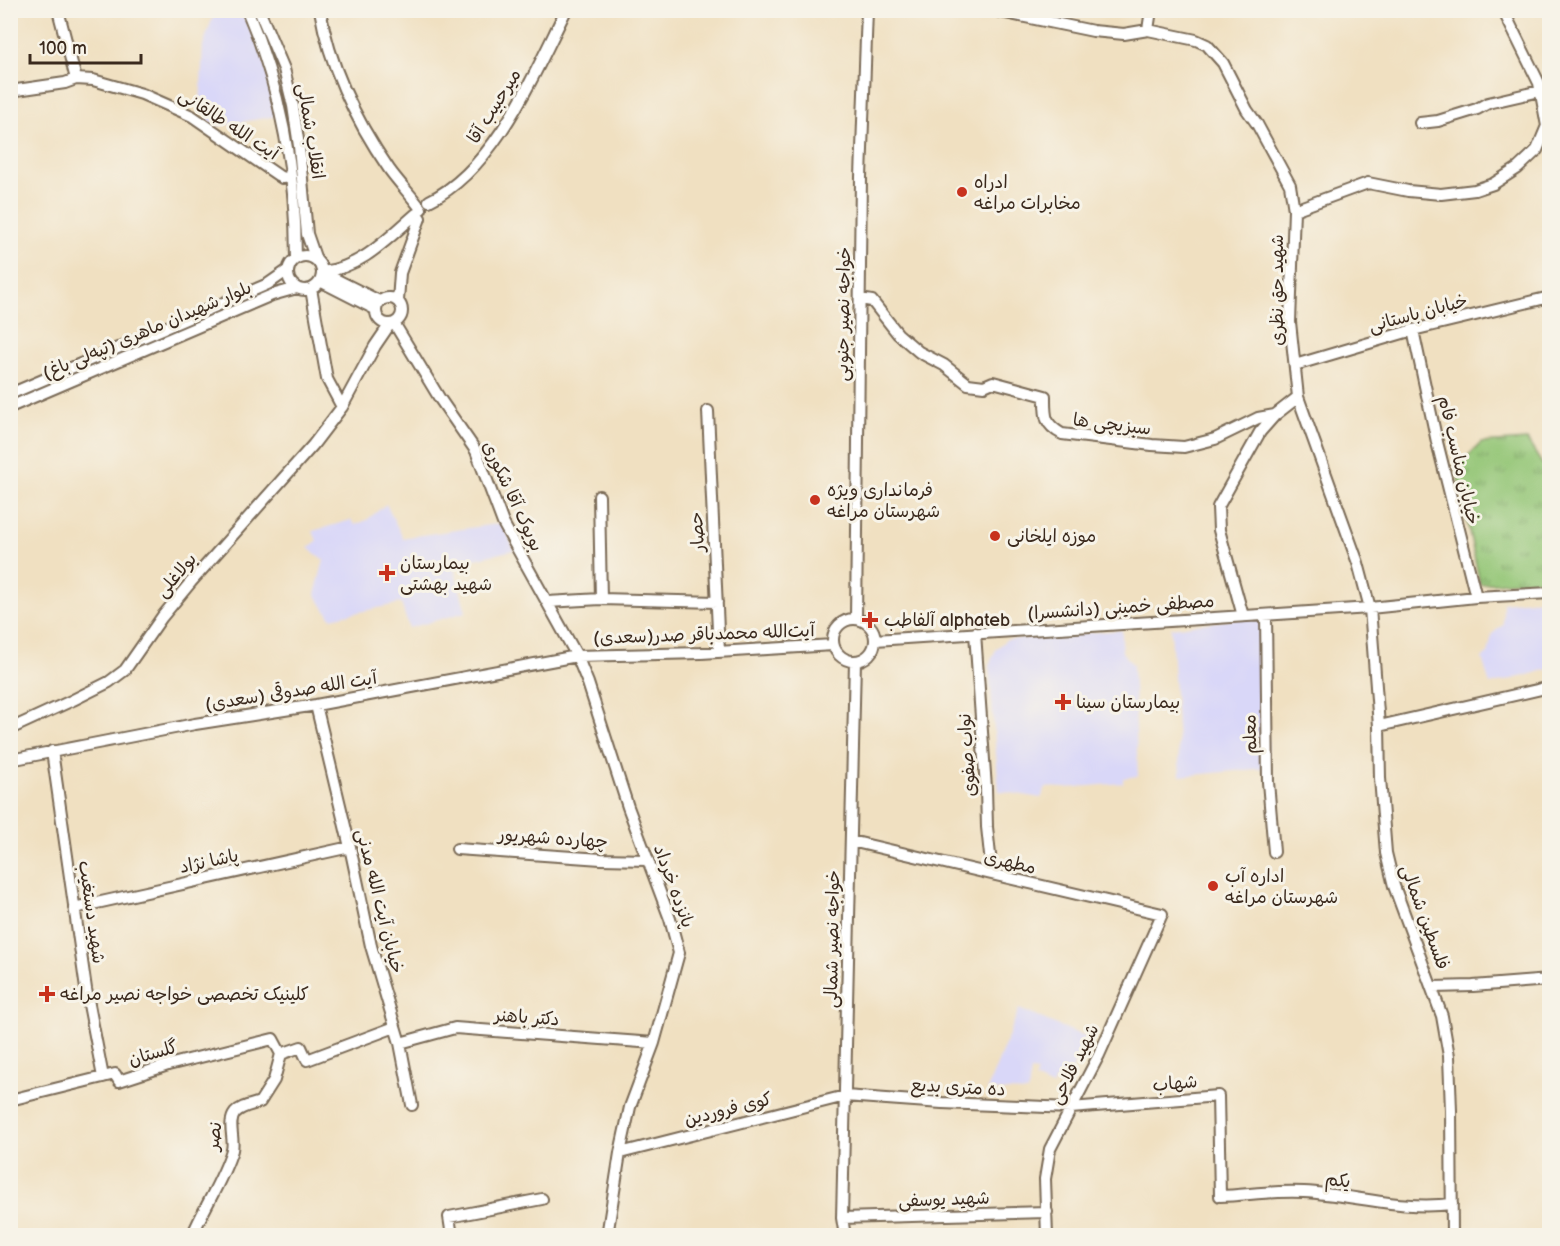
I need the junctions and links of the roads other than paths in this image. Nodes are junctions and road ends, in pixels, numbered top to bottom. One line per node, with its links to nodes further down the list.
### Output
1 (58, 10): 11 (street)
2 (248, 10): 16 (street, انقلاب شمالی)
3 (259, 10): 20 (street, انقلاب شمالی)
4 (320, 10): 17 (street)
5 (566, 10): 17 (street, میرحبیب آقا)
6 (867, 10): 26 (street, خواجه نصیر جنوبی)
7 (991, 10): 10 (street, شهید حق نظری)
8 (1151, 10): 10 (street)
9 (1503, 10): 12 (street)
10 (1148, 30): 18 (street, شهید حق نظری)
11 (76, 79): 13 (street, آیت الله طالقانی); 16 (street, آیت الله طالقانی)
12 (1543, 85): 14 (street); 15 (street)
13 (10, 91)
14 (1420, 123)
15 (1548, 126): 18 (street)
16 (290, 177): 19 (street, انقلاب شمالی)
17 (424, 209): 22 (street, میرحبیب آقا); 27 (street)
18 (1294, 210): 31 (street, شهید حق نظری)
19 (296, 259): 20 (street); 21 (street)
20 (316, 260): 22 (street)
21 (288, 270): 23 (street); 32 (street, بلوار شهیدان ماهری (تپه‌لی باغ))
22 (321, 276): 24 (street); 28 (street)
23 (297, 288): 24 (street); 34 (street, بلوار شهیدان ماهری (تپه‌لی باغ))
24 (311, 289): 35 (street)
25 (1550, 297): 30 (street, خیابان باستانی)
26 (860, 298): 37 (street, سبزیچی ها); 47 (street, خواجه نصیر جنوبی)
27 (398, 301): 28 (street); 29 (street)
28 (377, 305): 29 (street)
29 (392, 323): 35 (street, بولاغلی); 42 (street, بویوک آقا شکوری)
30 (1413, 330): 31 (street, خیابان باستانی); 40 (street, خیابان مناسب فام)
31 (1295, 365): 33 (street, شهید حق نظری)
32 (10, 394)
33 (1298, 397): 37 (street); 44 (street, شهید حق نظری)
34 (10, 407)
35 (342, 408): 57 (street, بولاغلی)
36 (708, 411): 43 (street, حصار)
37 (1275, 415): 46 (street)
38 (599, 496): 41 (street)
39 (1550, 593): 40 (street, مصطفی خمینی (دانشسرا))
40 (1476, 597): 44 (street, مصطفی خمینی (دانشسرا))
41 (601, 599): 42 (street); 43 (street)
42 (548, 602): 52 (street, بویوک آقا شکوری)
43 (717, 602): 51 (street, حصار)
44 (1370, 608): 45 (street, مصطفی خمینی (دانشسرا)); 56 (street, فلسطین شمالی)
45 (1266, 615): 46 (street, مصطفی خمینی (دانشسرا)); 63 (street, معلم)
46 (1243, 616): 48 (street, مصطفی خمینی (دانشسرا))
47 (856, 619): 49 (street); 50 (street)
48 (975, 633): 49 (street, مصطفی خمینی (دانشسرا)); 65 (street, نواب صفوی)
49 (875, 640): 53 (street)
50 (833, 645): 51 (street, آیت‌الله محمدباقر صدر(سعدی)); 53 (street)
51 (719, 652): 52 (street, آیت‌الله محمدباقر صدر(سعدی))
52 (577, 656): 55 (street, آیت الله صدوقی (سعدی)); 64 (street, پانزده خرداد)
53 (855, 661): 60 (street, خواجه نصیر شمالی)
54 (1550, 687): 56 (street)
55 (316, 705): 58 (street, آیت الله صدوقی (سعدی)); 61 (street, خیابان آیت الله مدنی)
56 (1379, 726): 69 (street, فلسطین شمالی)
57 (10, 729)
58 (52, 751): 59 (street, آیت الله صدوقی (سعدی)); 66 (street, شهید دستغیب)
59 (10, 760)
60 (851, 841): 65 (street, مطهری); 75 (street, خواجه نصیر شمالی)
61 (350, 847): 66 (street, پاشا نژاد); 70 (street, خیابان آیت الله مدنی)
62 (457, 849): 64 (street, چهارده شهریور)
63 (1274, 852)
64 (647, 860): 72 (street, پانزده خرداد)
65 (992, 874): 67 (street, مطهری)
66 (74, 908): 74 (street, شهید دستغیب)
67 (1162, 914): 78 (street, شهید فلاحی)
68 (1550, 980): 69 (street)
69 (1433, 987): 82 (street, فلسطین شمالی)
70 (395, 1027): 71 (street, خیابان آیت الله مدنی); 73 (street)
71 (400, 1043): 72 (street, دکتر باهنر); 77 (street, خیابان آیت الله مدنی)
72 (654, 1043): 79 (street, پانزده خرداد)
73 (281, 1054): 74 (street, گلستان); 85 (street, نصر)
74 (103, 1077): 76 (street, گلستان)
75 (845, 1096): 78 (street, ده متری بدیع); 79 (street, کوی فروردین); 84 (street, خواجه نصیر شمالی)
76 (10, 1100)
77 (412, 1105)
78 (1071, 1108): 80 (street, شهاب); 83 (street, شهید فلاحی)
79 (620, 1153): 87 (street, پانزده خرداد)
80 (1220, 1196): 82 (street, یکم)
81 (542, 1199): 86 (street)
82 (1452, 1204): 91 (street, فلسطین شمالی)
83 (1047, 1212): 84 (street, شهید یوسفی); 90 (street, شهید فلاحی)
84 (842, 1218): 88 (street); 89 (street)
85 (192, 1236)
86 (452, 1236)
87 (607, 1236)
88 (838, 1236)
89 (845, 1236)
90 (1047, 1236)
91 (1452, 1236)

